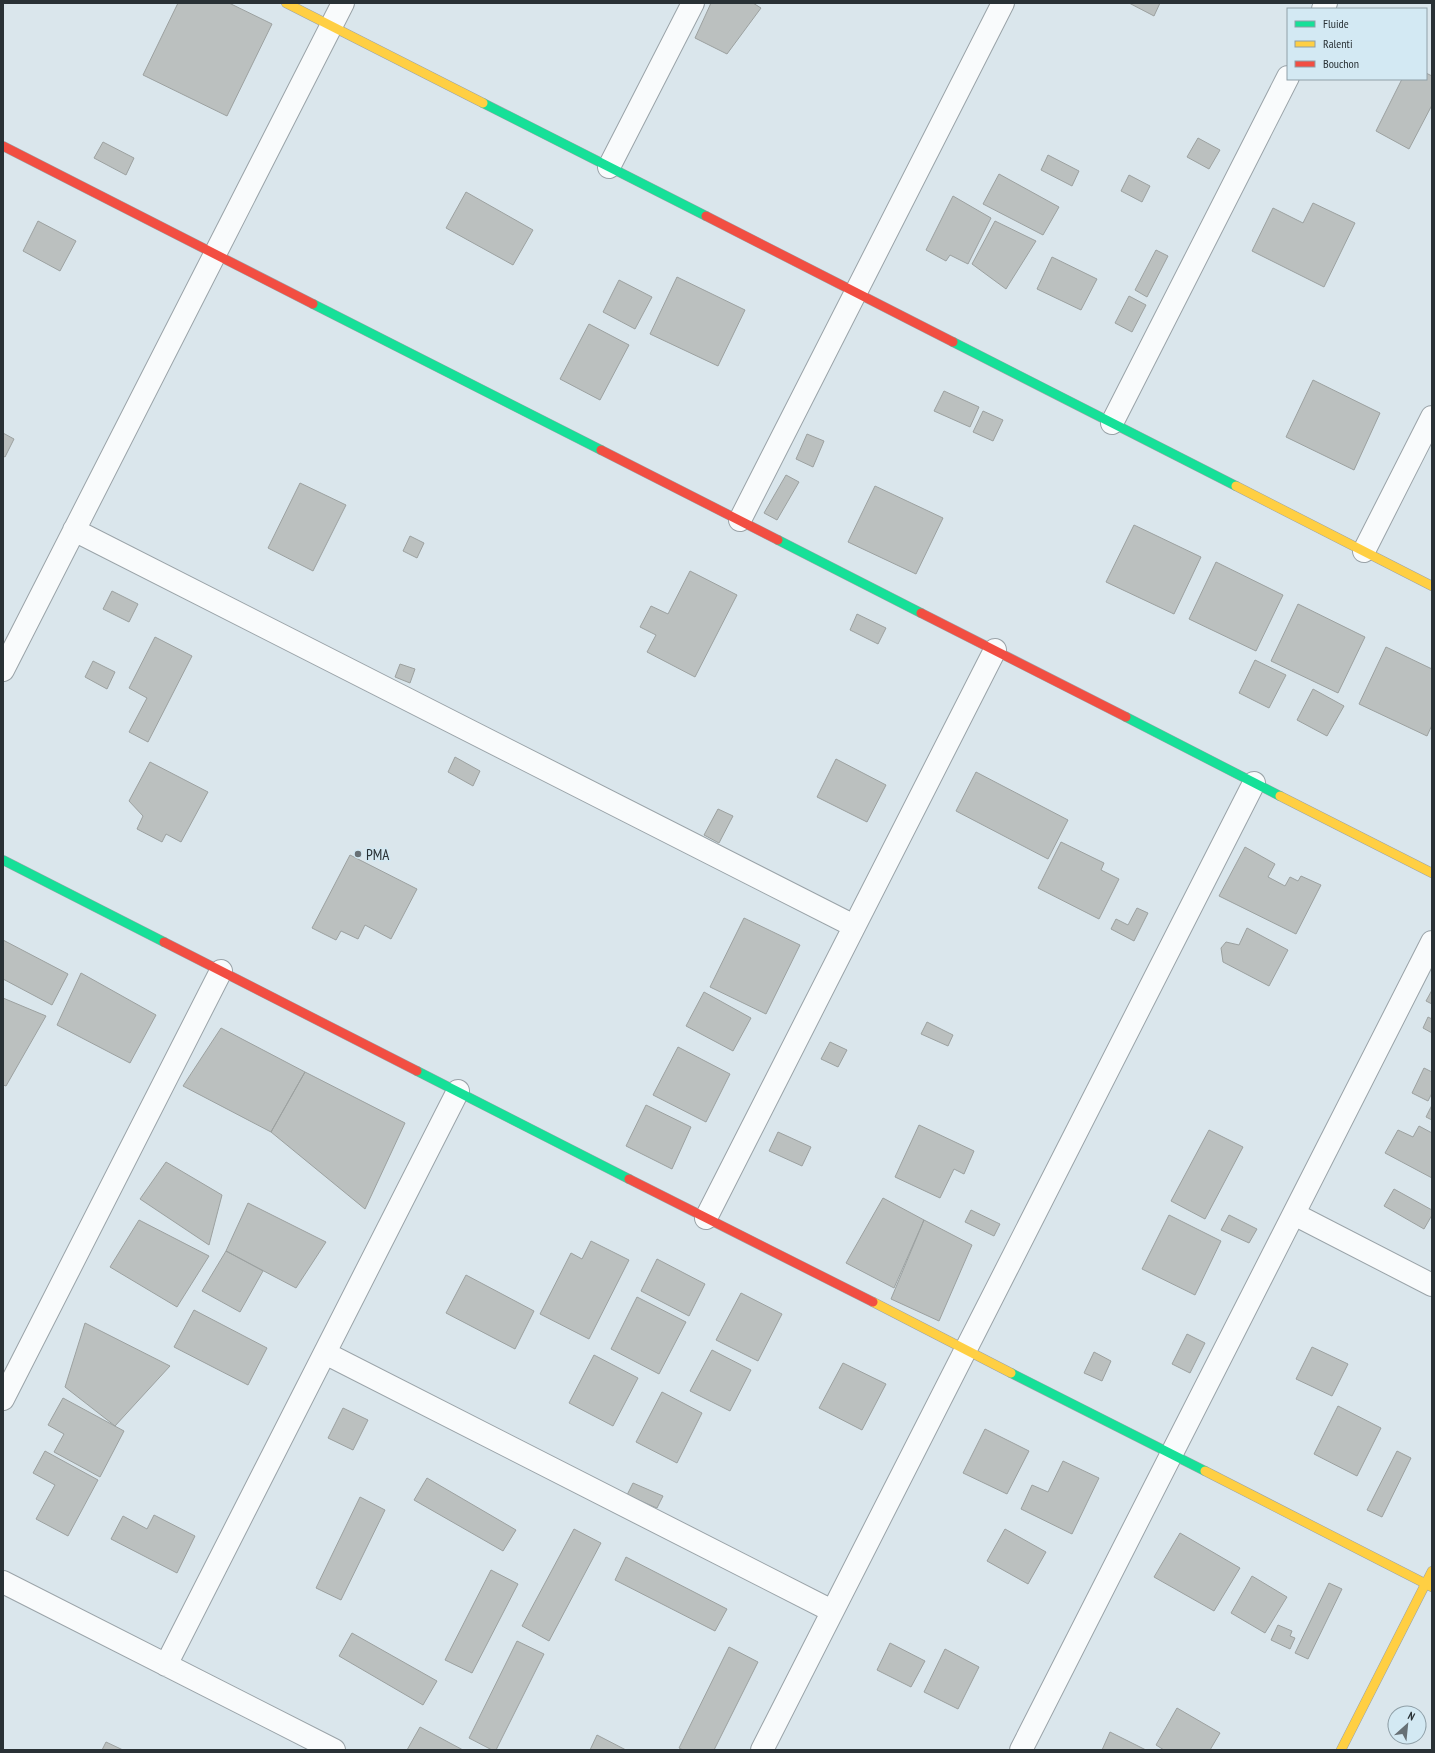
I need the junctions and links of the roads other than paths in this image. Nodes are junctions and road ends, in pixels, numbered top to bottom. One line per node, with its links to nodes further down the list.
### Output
1 (286, 3): 5 (street)
2 (343, 3): 5 (street)
3 (693, 3): 8 (street)
4 (1003, 3): 10 (street)
5 (331, 26): 8 (street); 9 (street)
6 (1287, 79): 12 (street)
7 (3, 146): 9 (street)
8 (609, 167): 10 (street)
9 (215, 254): 13 (street); 14 (street)
10 (856, 293): 12 (street); 13 (street)
11 (1432, 417): 15 (street)
12 (1112, 423): 15 (street)
13 (740, 520): 17 (street)
14 (74, 530): 18 (street); 22 (street)
15 (1364, 551): 16 (street)
16 (1432, 586)
17 (995, 650): 19 (street); 22 (street)
18 (3, 670)
19 (1254, 782): 21 (street); 29 (street)
20 (3, 860): 24 (street)
21 (1432, 873)
22 (854, 926): 27 (street)
23 (1432, 942): 26 (street)
24 (221, 971): 25 (street); 31 (street)
25 (458, 1091): 27 (street); 30 (street)
26 (1294, 1214): 28 (street); 32 (street)
27 (706, 1218): 29 (street)
28 (1432, 1284)
29 (966, 1350): 32 (street); 36 (street)
30 (325, 1353): 36 (street); 37 (street)
31 (3, 1399)
32 (1171, 1454): 35 (street); 40 (street)
33 (1432, 1570): 35 (street)
34 (3, 1582): 37 (street)
35 (1429, 1585): 41 (street)
36 (832, 1611): 39 (street)
37 (166, 1665): 38 (street)
38 (334, 1750)
39 (762, 1750)
40 (1021, 1750)
41 (1341, 1750)

